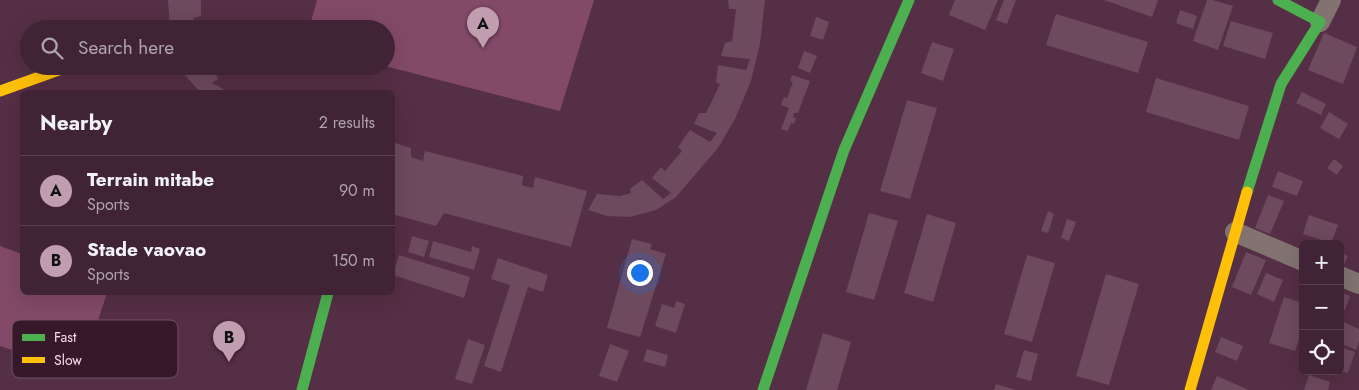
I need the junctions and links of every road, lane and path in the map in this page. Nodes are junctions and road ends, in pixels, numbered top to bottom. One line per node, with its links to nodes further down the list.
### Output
1 (909, 0): 13 (street)
2 (1278, 0): 4 (street)
3 (1331, 0): 4 (street)
4 (1320, 22): 7 (street)
5 (45, 75): 6 (street)
6 (0, 91)
7 (1235, 232): 8 (street); 14 (street)
8 (1299, 259)
9 (1344, 278): 10 (street)
10 (1359, 284)
11 (327, 295): 12 (street)
12 (302, 390)
13 (763, 390)
14 (1190, 390)

